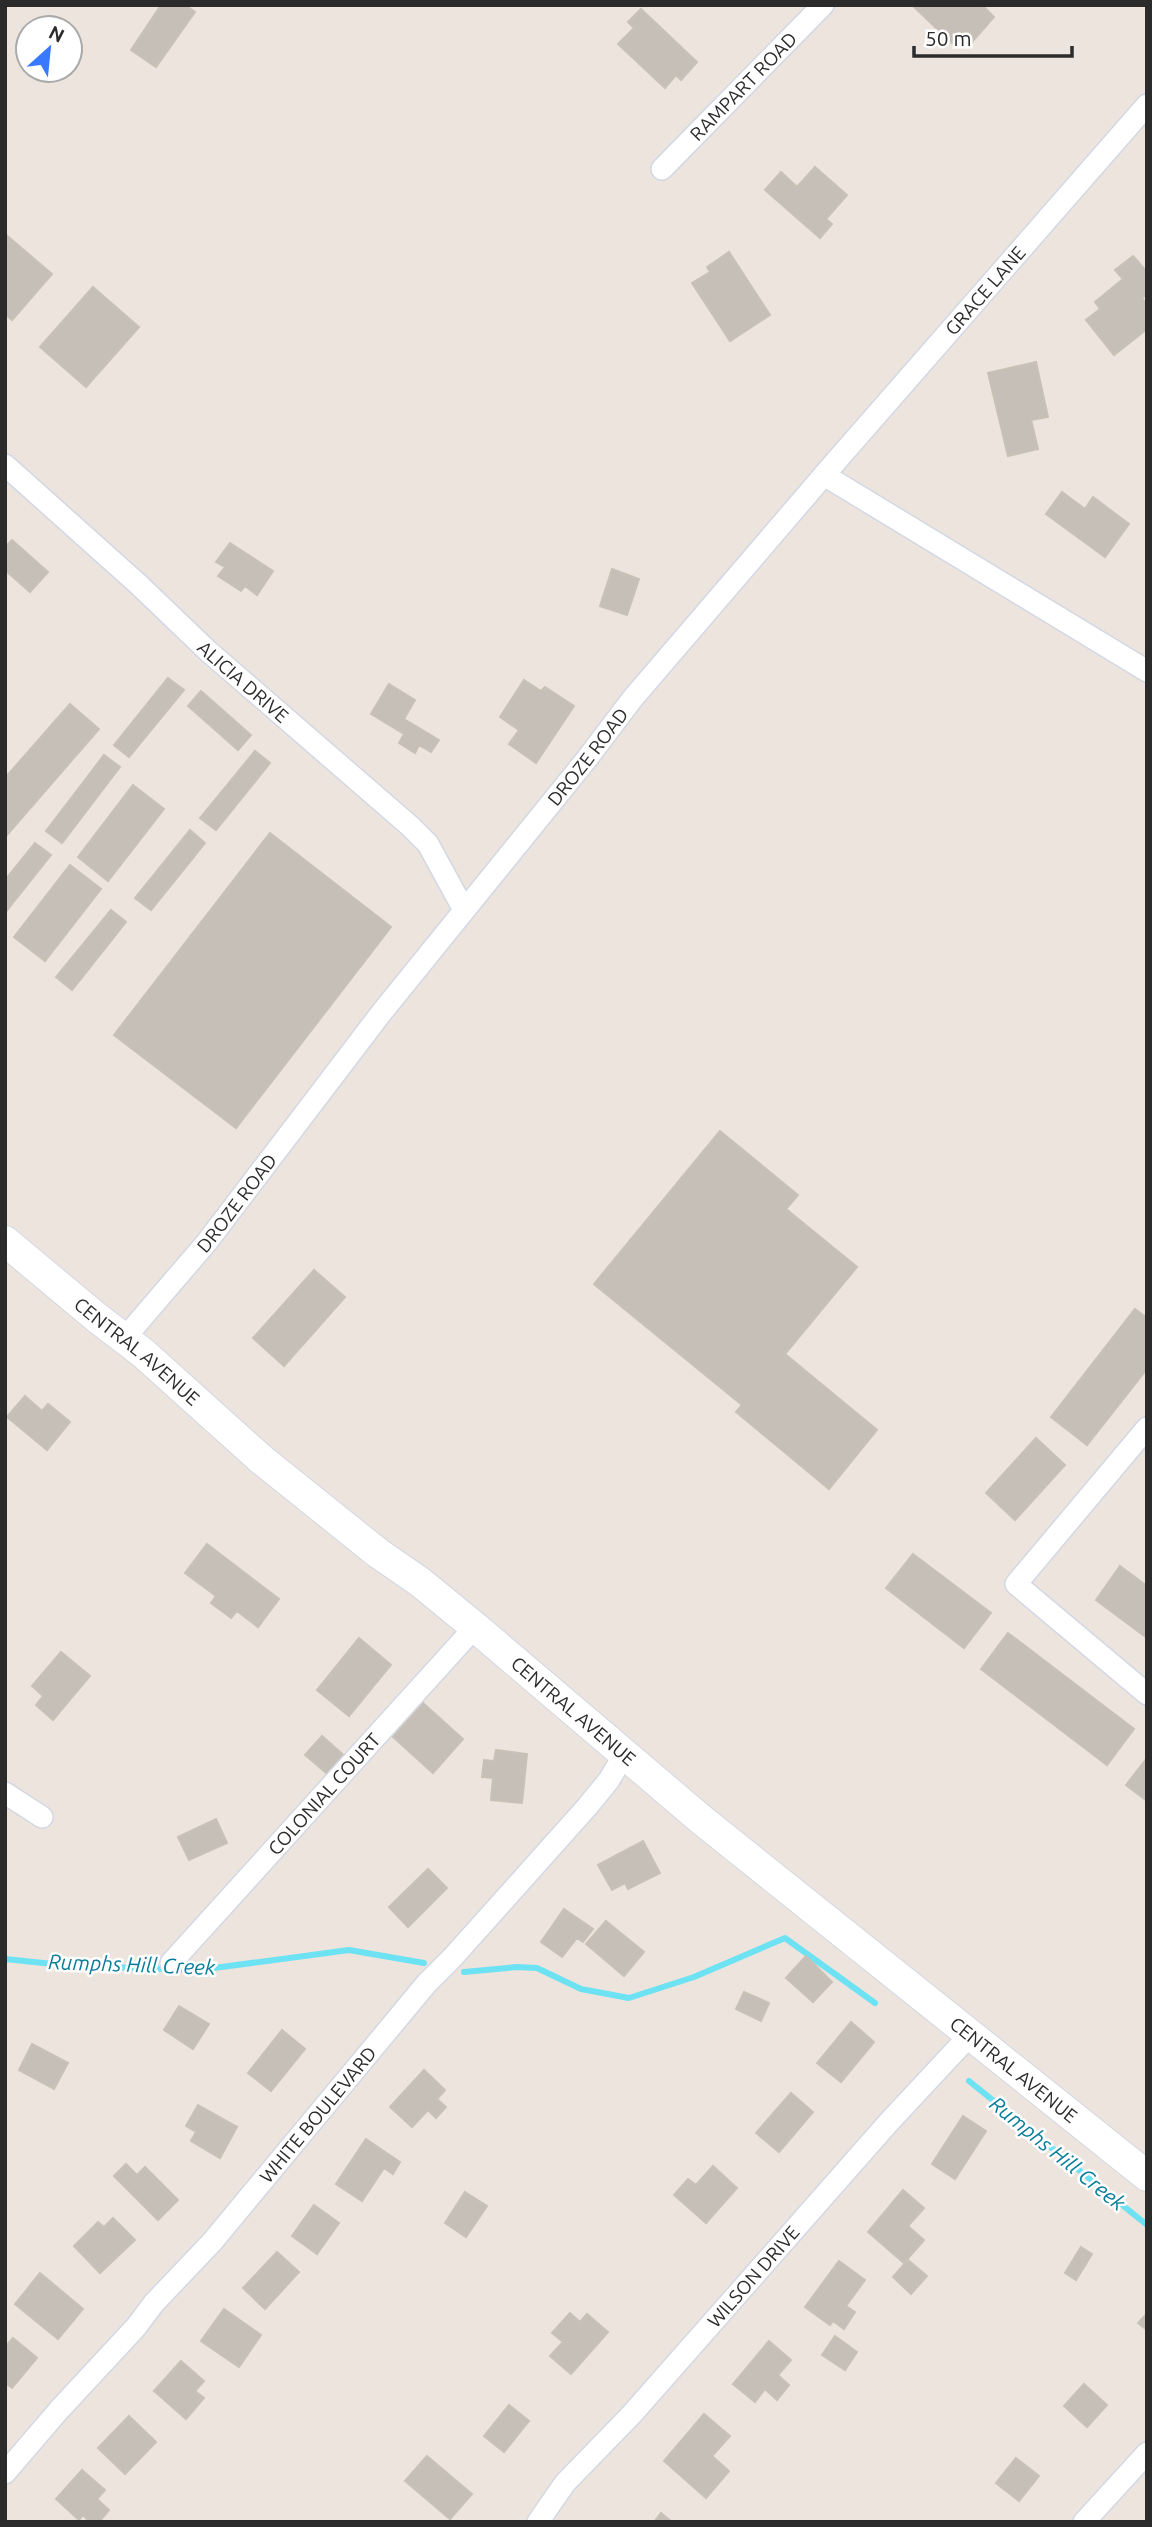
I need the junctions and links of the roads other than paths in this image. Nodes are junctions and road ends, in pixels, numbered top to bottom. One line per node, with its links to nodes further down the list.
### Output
1 (823, 5): 3 (street, RAMPART ROAD)
2 (1147, 105): 5 (street, GRACE LANE)
3 (662, 169)
4 (5, 465): 7 (street, ALICIA DRIVE)
5 (824, 475): 6 (street); 7 (street, DROZE ROAD)
6 (1147, 671)
7 (464, 910): 9 (street, DROZE ROAD)
8 (5, 1241): 9 (street, CENTRAL AVENUE)
9 (123, 1340): 11 (street, CENTRAL AVENUE)
10 (1147, 1428): 12 (street)
11 (475, 1627): 13 (street, CENTRAL AVENUE); 16 (street, COLONIAL COURT)
12 (1147, 1694)
13 (625, 1753): 17 (street, CENTRAL AVENUE); 20 (street, WHITE BOULEVARD)
14 (5, 1793): 15 (street)
15 (42, 1817)
16 (171, 1963)
17 (971, 2034): 18 (street, CENTRAL AVENUE); 21 (street, WILSON DRIVE)
18 (1147, 2176)
19 (1147, 2453): 22 (street)
20 (5, 2473)
21 (538, 2522)
22 (1084, 2522)

